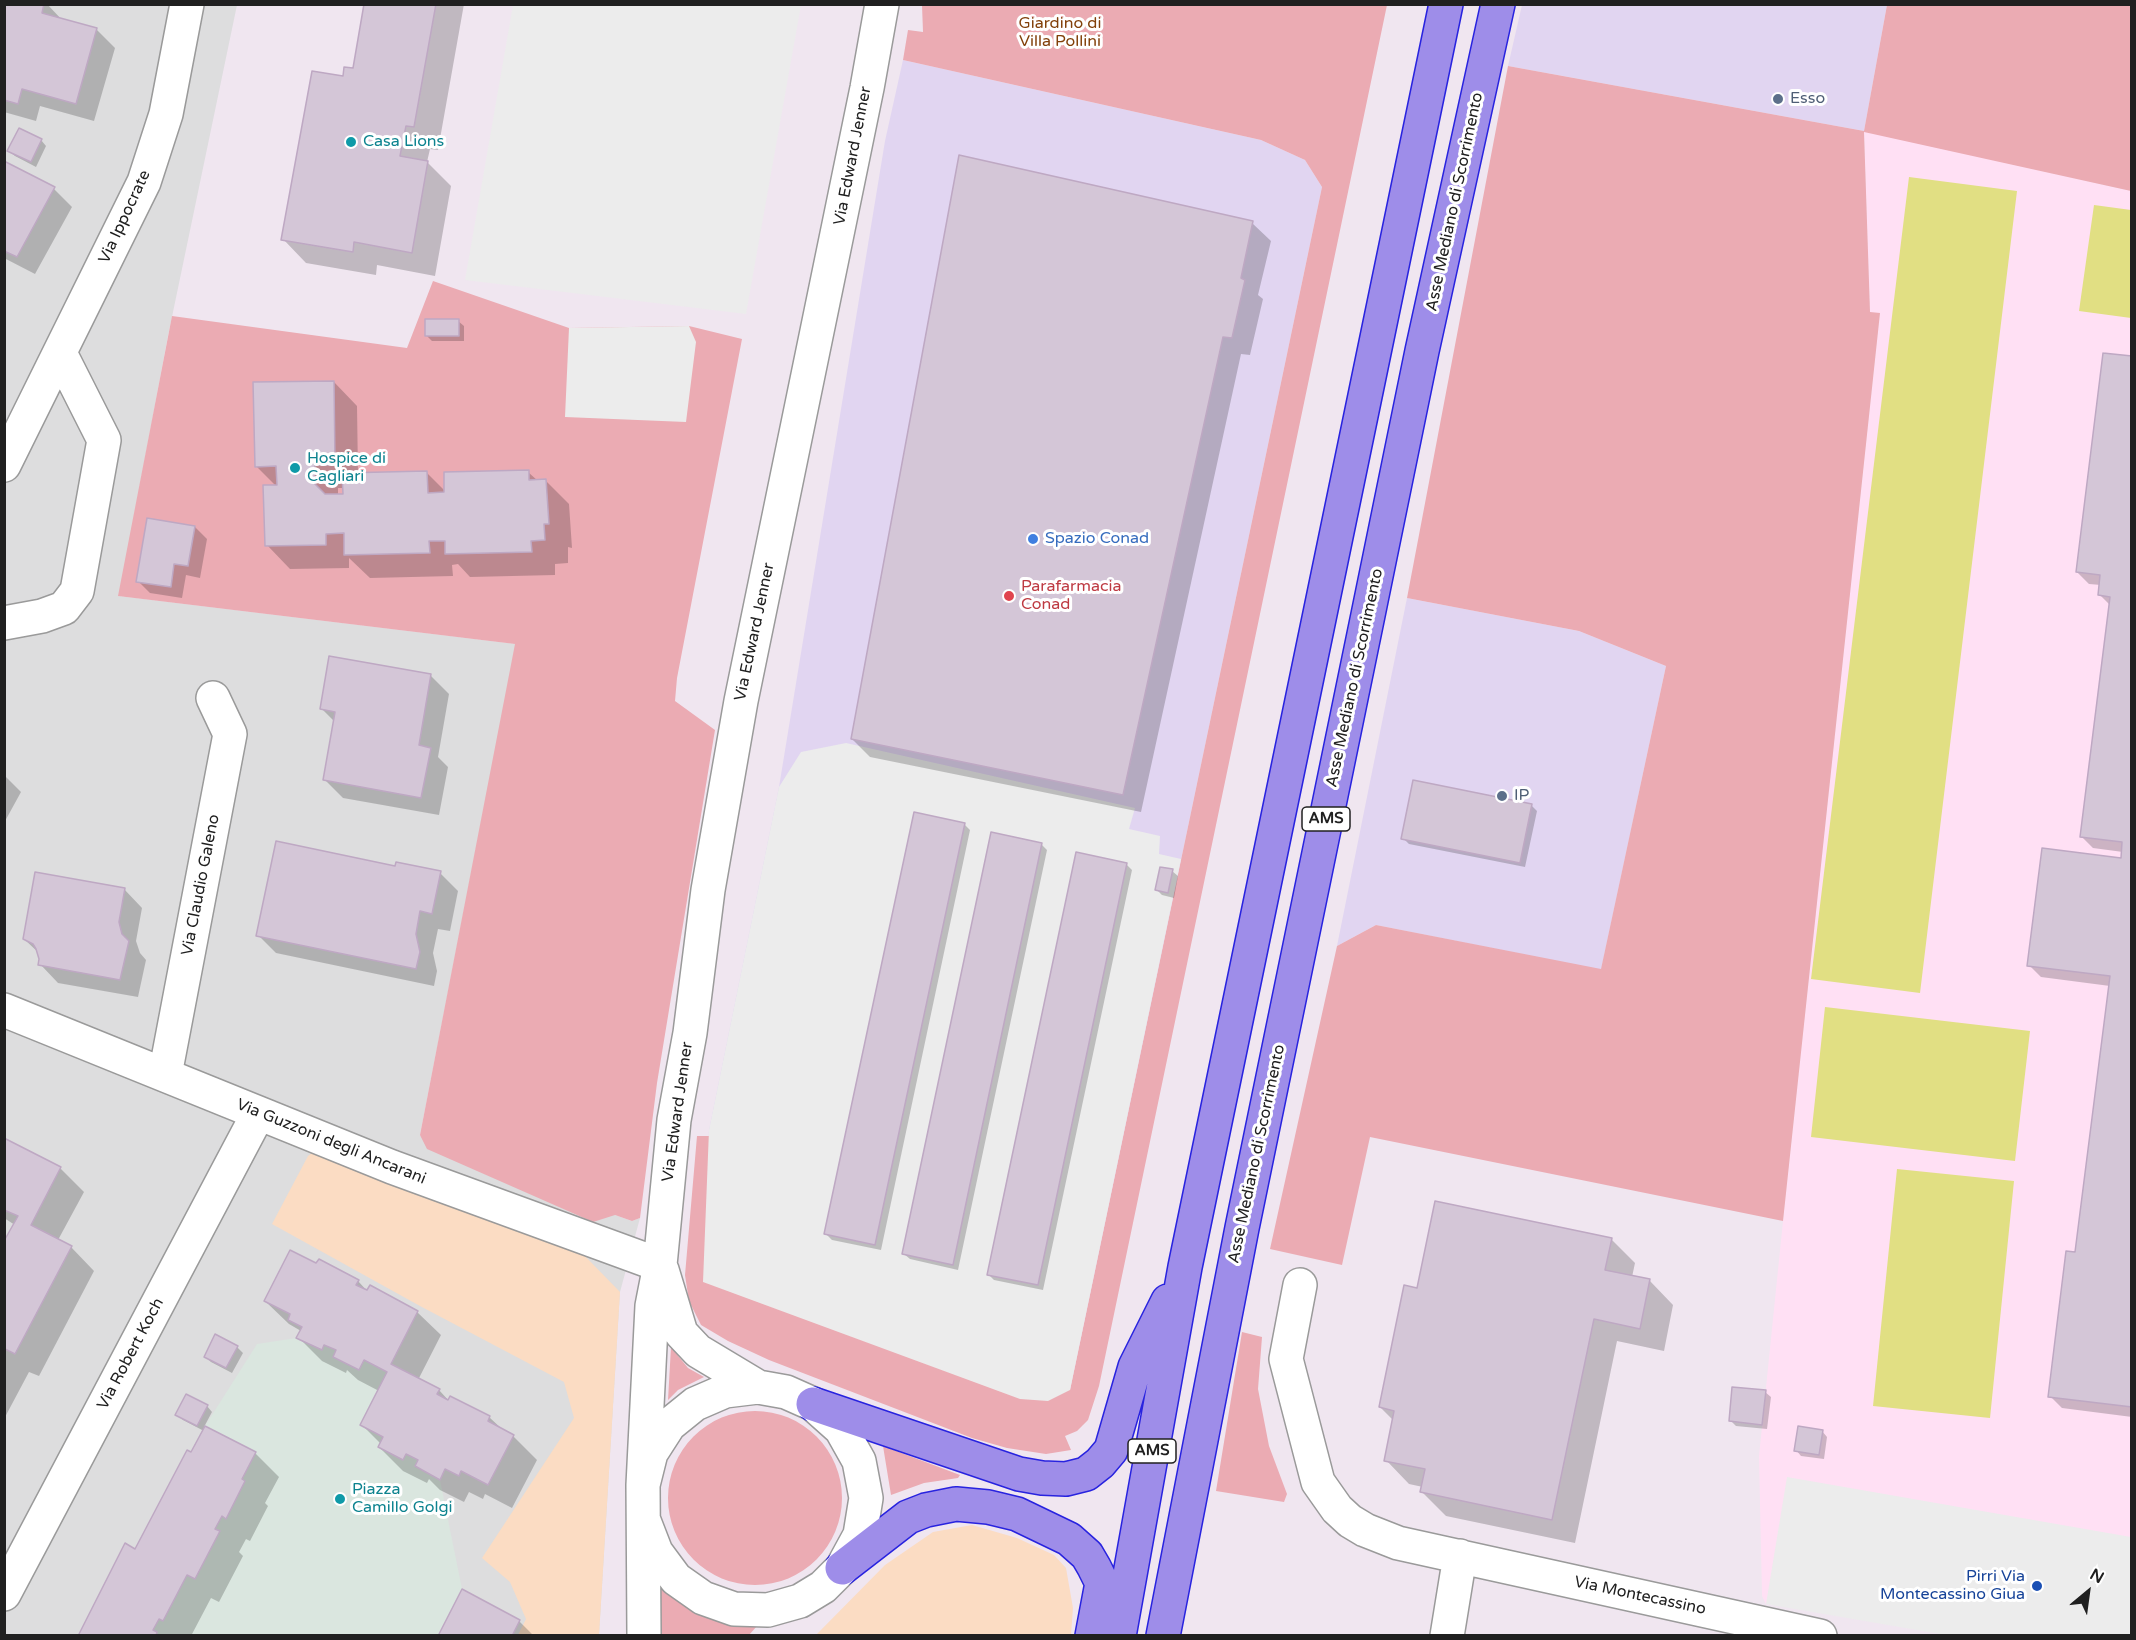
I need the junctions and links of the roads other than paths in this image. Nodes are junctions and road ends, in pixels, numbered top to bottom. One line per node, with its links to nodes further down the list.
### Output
1 (187, 4): 5 (street, Via Ippocrate)
2 (882, 4): 12 (street, Via Edward Jenner)
3 (1446, 4): 13 (highway, AMS)
4 (1498, 4): 27 (highway, Asse Mediano di Scorrimento / AMS)
5 (60, 353): 6 (street, Via Ippocrate); 7 (street)
6 (4, 465)
7 (4, 623)
8 (213, 698): 10 (street, Via Claudio Galeno)
9 (4, 1010): 10 (street, Via Guzzoni degli Ancarani)
10 (165, 1075): 11 (street, Via Guzzoni degli Ancarani)
11 (258, 1114): 12 (street, Via Guzzoni degli Ancarani); 21 (street, Via Robert Koch)
12 (660, 1265): 15 (street, Via Edward Jenner); 17 (street, Via Edward Jenner)
13 (1185, 1267): 16 (highway); 26 (highway, AMS)
14 (1300, 1285): 19 (street, Via Montecassino)
15 (758, 1387): 16 (street, Via Edward Jenner); 17 (street, Via Edward Jenner)
16 (813, 1404): 20 (street, Via Edward Jenner)
17 (642, 1485): 18 (street, Via Edward Jenner)
18 (644, 1521): 22 (street, Via Edward Jenner); 23 (street, Via Edward Jenner)
19 (1460, 1556): 28 (street); 29 (street, Via Montecassino)
20 (842, 1568): 22 (street, Via Edward Jenner); 25 (highway)
21 (5, 1593)
22 (800, 1601): 24 (street, Via Edward Jenner)
23 (644, 1635)
24 (774, 1635)
25 (1092, 1635)
26 (1119, 1635)
27 (1163, 1635)
28 (1447, 1635)
29 (1820, 1635)

